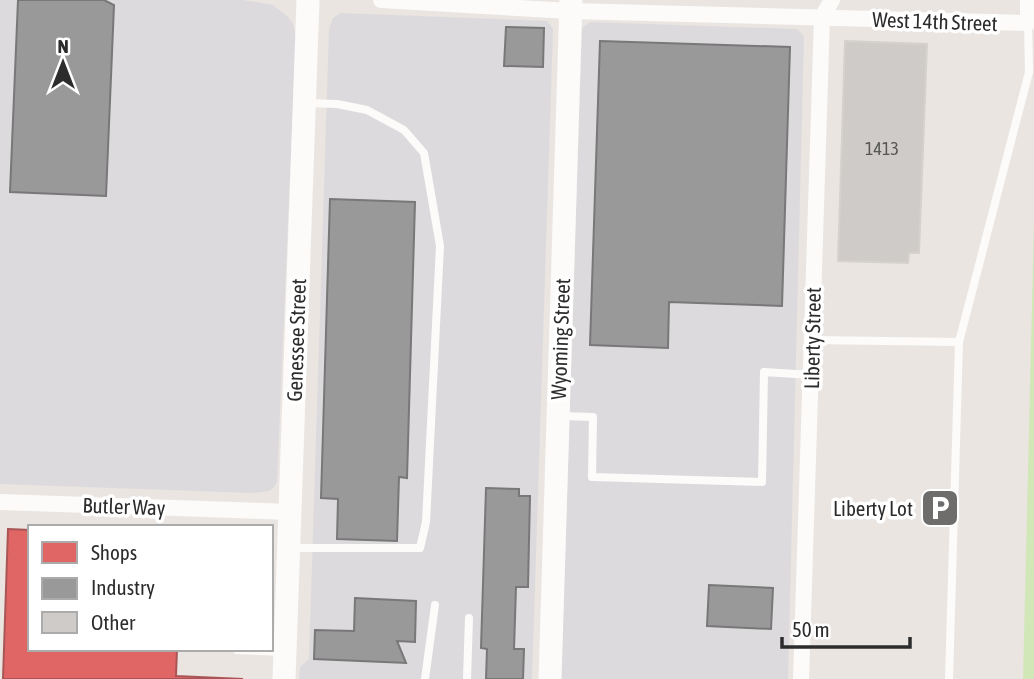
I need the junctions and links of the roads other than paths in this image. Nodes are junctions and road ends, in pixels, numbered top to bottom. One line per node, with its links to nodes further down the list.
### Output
1 (308, 0): 9 (main road, Genessee Street)
2 (381, 0): 5 (street, West 14th Street)
3 (832, 0): 7 (street, Liberty Street)
4 (1028, 0): 8 (street)
5 (509, 4): 6 (street, West 14th Street)
6 (571, 5): 7 (street, West 14th Street); 13 (main road, Wyoming Street)
7 (822, 17): 8 (street, West 14th Street); 10 (street, Liberty Street)
8 (1031, 23): 11 (lane)
9 (304, 103): 15 (main road, Genessee Street); 16 (lane)
10 (812, 340): 11 (lane); 12 (street, Liberty Street)
11 (959, 342): 26 (lane)
12 (812, 375): 13 (lane); 25 (street, Liberty Street)
13 (558, 415): 24 (main road, Wyoming Street)
14 (0, 502): 15 (street, Butler Way)
15 (290, 512): 16 (main road, Genessee Street)
16 (289, 548): 20 (main road, Genessee Street)
17 (435, 605): 22 (lane)
18 (469, 618): 23 (lane)
19 (261, 651): 20 (lane)
20 (285, 652): 21 (main road, Genessee Street)
21 (284, 679)
22 (425, 679)
23 (467, 679)
24 (550, 679)
25 (801, 679)
26 (949, 679)

